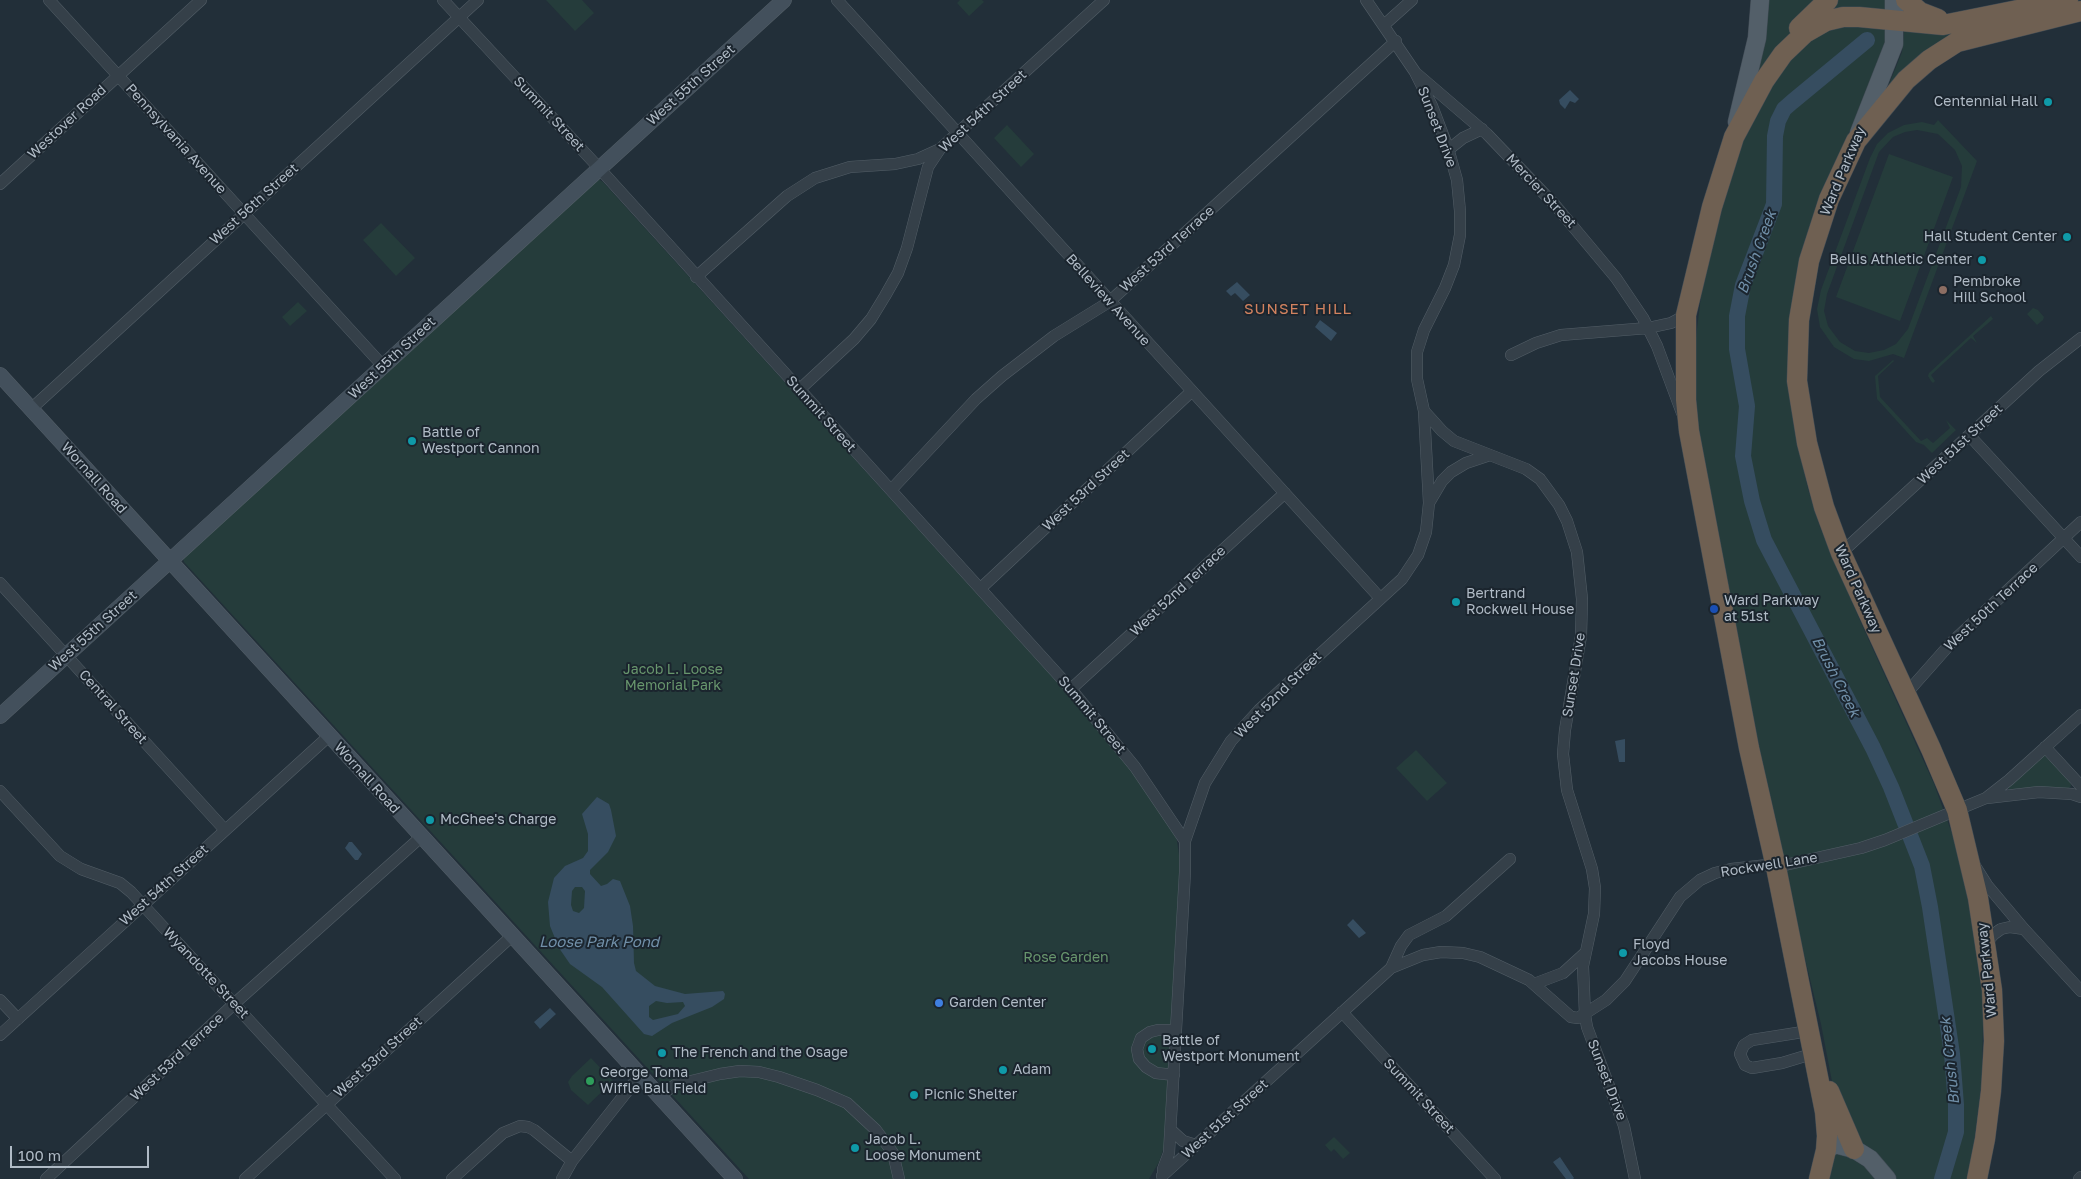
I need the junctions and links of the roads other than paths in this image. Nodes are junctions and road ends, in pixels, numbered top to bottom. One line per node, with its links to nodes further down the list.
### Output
1 (49, 0): 22 (street, Pennsylvania Avenue)
2 (201, 0): 22 (street, Westover Road)
3 (443, 0): 17 (street, Summit Street)
4 (478, 0): 17 (street, West 56th Street)
5 (784, 0): 29 (main road, West 55th Street)
6 (837, 0): 24 (street, Belleview Avenue)
7 (1104, 0): 24 (street, West 54th Street)
8 (1366, 0): 18 (street, Sunset Drive)
9 (1412, 0): 18 (street)
10 (1760, 0): 25 (main road)
11 (1828, 0): 20 (highway)
12 (1906, 0): 15 (highway)
13 (2068, 0): 15 (highway)
14 (1894, 10): 15 (highway); 20 (highway); 26 (main road, Ward Parkway)
15 (2021, 10)
16 (2081, 11): 26 (highway)
17 (459, 17): 29 (street, Summit Street); 31 (street, West 56th Street)
18 (1384, 25): 19 (street, Sunset Drive)
19 (1396, 42): 21 (street, Sunset Drive); 33 (street, West 53rd Terrace)
20 (1783, 54): 25 (highway)
21 (1415, 72): 23 (street, Mercier Street); 28 (street, Sunset Drive)
22 (118, 76): 30 (street, Westover Road); 31 (street, Pennsylvania Avenue)
23 (1482, 129): 28 (street); 35 (street, Mercier Street)
24 (957, 134): 27 (street, West 54th Street); 33 (street, Belleview Avenue)
25 (1734, 137): 34 (highway)
26 (1856, 141): 52 (highway, Ward Parkway)
27 (940, 149): 32 (street); 40 (street, West 54th Street)
28 (1448, 150): 43 (street, Sunset Drive)
29 (599, 168): 32 (street, Summit Street); 38 (main road, West 55th Street)
30 (0, 184)
31 (244, 214): 38 (street, Pennsylvania Avenue); 42 (street, West 56th Street)
32 (696, 277): 40 (street, Summit Street)
33 (1110, 302): 41 (street, Belleview Avenue); 47 (street, West 53rd Terrace)
34 (1686, 315): 35 (street); 44 (highway)
35 (1648, 328): 37 (street); 44 (street, Mercier Street)
36 (2081, 338): 45 (street, West 51st Street)
37 (1512, 355)
38 (383, 366): 54 (main road, West 55th Street)
39 (0, 375): 42 (main road, Wornall Road)
40 (799, 390): 47 (street, Summit Street)
41 (1192, 391): 48 (street, Belleview Avenue); 56 (street, West 53rd Street)
42 (31, 409): 54 (main road, Wornall Road)
43 (1424, 411): 46 (street, Sunset Drive); 49 (street, Sunset Drive)
44 (1689, 431): 75 (highway)
45 (1970, 436): 51 (street); 52 (street, West 51st Street)
46 (1490, 455): 49 (street, West 52nd Street); 80 (street, Sunset Drive)
47 (891, 490): 56 (street, Summit Street)
48 (1285, 493): 57 (street, Belleview Avenue); 59 (street, West 52nd Terrace)
49 (1429, 503): 57 (street, West 52nd Street)
50 (2081, 522): 51 (street, West 50th Terrace)
51 (2064, 538): 53 (street); 60 (street, West 50th Terrace)
52 (1841, 553): 60 (highway, Ward Parkway)
53 (2081, 557)
54 (170, 561): 58 (main road, West 55th Street); 63 (main road, Wornall Road)
55 (0, 583): 58 (street, Central Street)
56 (980, 588): 59 (street, Summit Street)
57 (1380, 598): 72 (street, West 52nd Street)
58 (66, 656): 62 (main road, West 55th Street); 70 (street, Central Street)
59 (1071, 689): 72 (street, Summit Street)
60 (1905, 695): 69 (highway, Ward Parkway)
61 (2081, 715): 64 (street)
62 (0, 716)
63 (329, 736): 70 (street, West 54th Street); 71 (main road, Wornall Road)
64 (2045, 747): 65 (street); 68 (street)
65 (2081, 786)
66 (0, 791): 76 (street, Wyandotte Street)
67 (2081, 797): 68 (street)
68 (1986, 798): 69 (street, Rockwell Lane)
69 (1957, 810): 73 (highway, Ward Parkway); 75 (street, Rockwell Lane)
70 (226, 830): 76 (street, West 54th Street)
71 (421, 837): 78 (main road, Wornall Road); 85 (street, West 53rd Terrace)
72 (1185, 840): 89 (street, West 52nd Street)
73 (1968, 857): 77 (street); 79 (highway, Ward Parkway)
74 (1510, 859): 81 (street, West 51st Street)
75 (1776, 867): 87 (street, Rockwell Lane); 90 (highway)
76 (143, 904): 85 (street, Wyandotte Street); 88 (street, West 54th Street)
77 (2024, 929): 79 (street); 83 (street)
78 (512, 936): 93 (main road, Wornall Road); 96 (street, West 53rd Street)
79 (1986, 943): 115 (highway, Ward Parkway)
80 (1586, 952): 82 (street); 87 (street, Sunset Drive)
81 (1391, 968): 82 (street); 86 (street, West 51st Street)
82 (1534, 984): 87 (street)
83 (2081, 991)
84 (0, 1000): 88 (street)
85 (235, 1003): 96 (street, Wyandotte Street); 103 (street, West 53rd Terrace)
86 (1342, 1012): 98 (street, West 51st Street); 110 (street, Summit Street)
87 (1584, 1015): 111 (street, Sunset Drive)
88 (18, 1019): 91 (street, West 54th Street)
89 (1176, 1030): 94 (street, West 52nd Street); 94 (street)
90 (1810, 1031): 92 (highway); 92 (street)
91 (0, 1035)
92 (1816, 1060): 99 (highway); 100 (highway)
93 (640, 1075): 95 (main road, Wornall Road); 101 (street)
94 (1174, 1075): 97 (street, West 52nd Street)
95 (659, 1096): 108 (main road, Wornall Road); 109 (street)
96 (327, 1104): 104 (street, West 53rd Street); 105 (street, Wyandotte Street)
97 (1171, 1130): 98 (street); 102 (street, West 52nd Street)
98 (1196, 1145): 102 (street, West 51st Street)
99 (1854, 1149): 100 (main road); 113 (main road); 114 (main road)
100 (1826, 1150): 112 (highway)
101 (572, 1161): 106 (street); 107 (street)
102 (1161, 1177)
103 (46, 1179)
104 (244, 1179)
105 (396, 1179)
106 (452, 1179)
107 (562, 1179)
108 (735, 1179)
109 (899, 1179)
110 (1496, 1179)
111 (1635, 1179)
112 (1819, 1179)
113 (1873, 1179)
114 (1887, 1179)
115 (1977, 1179)

